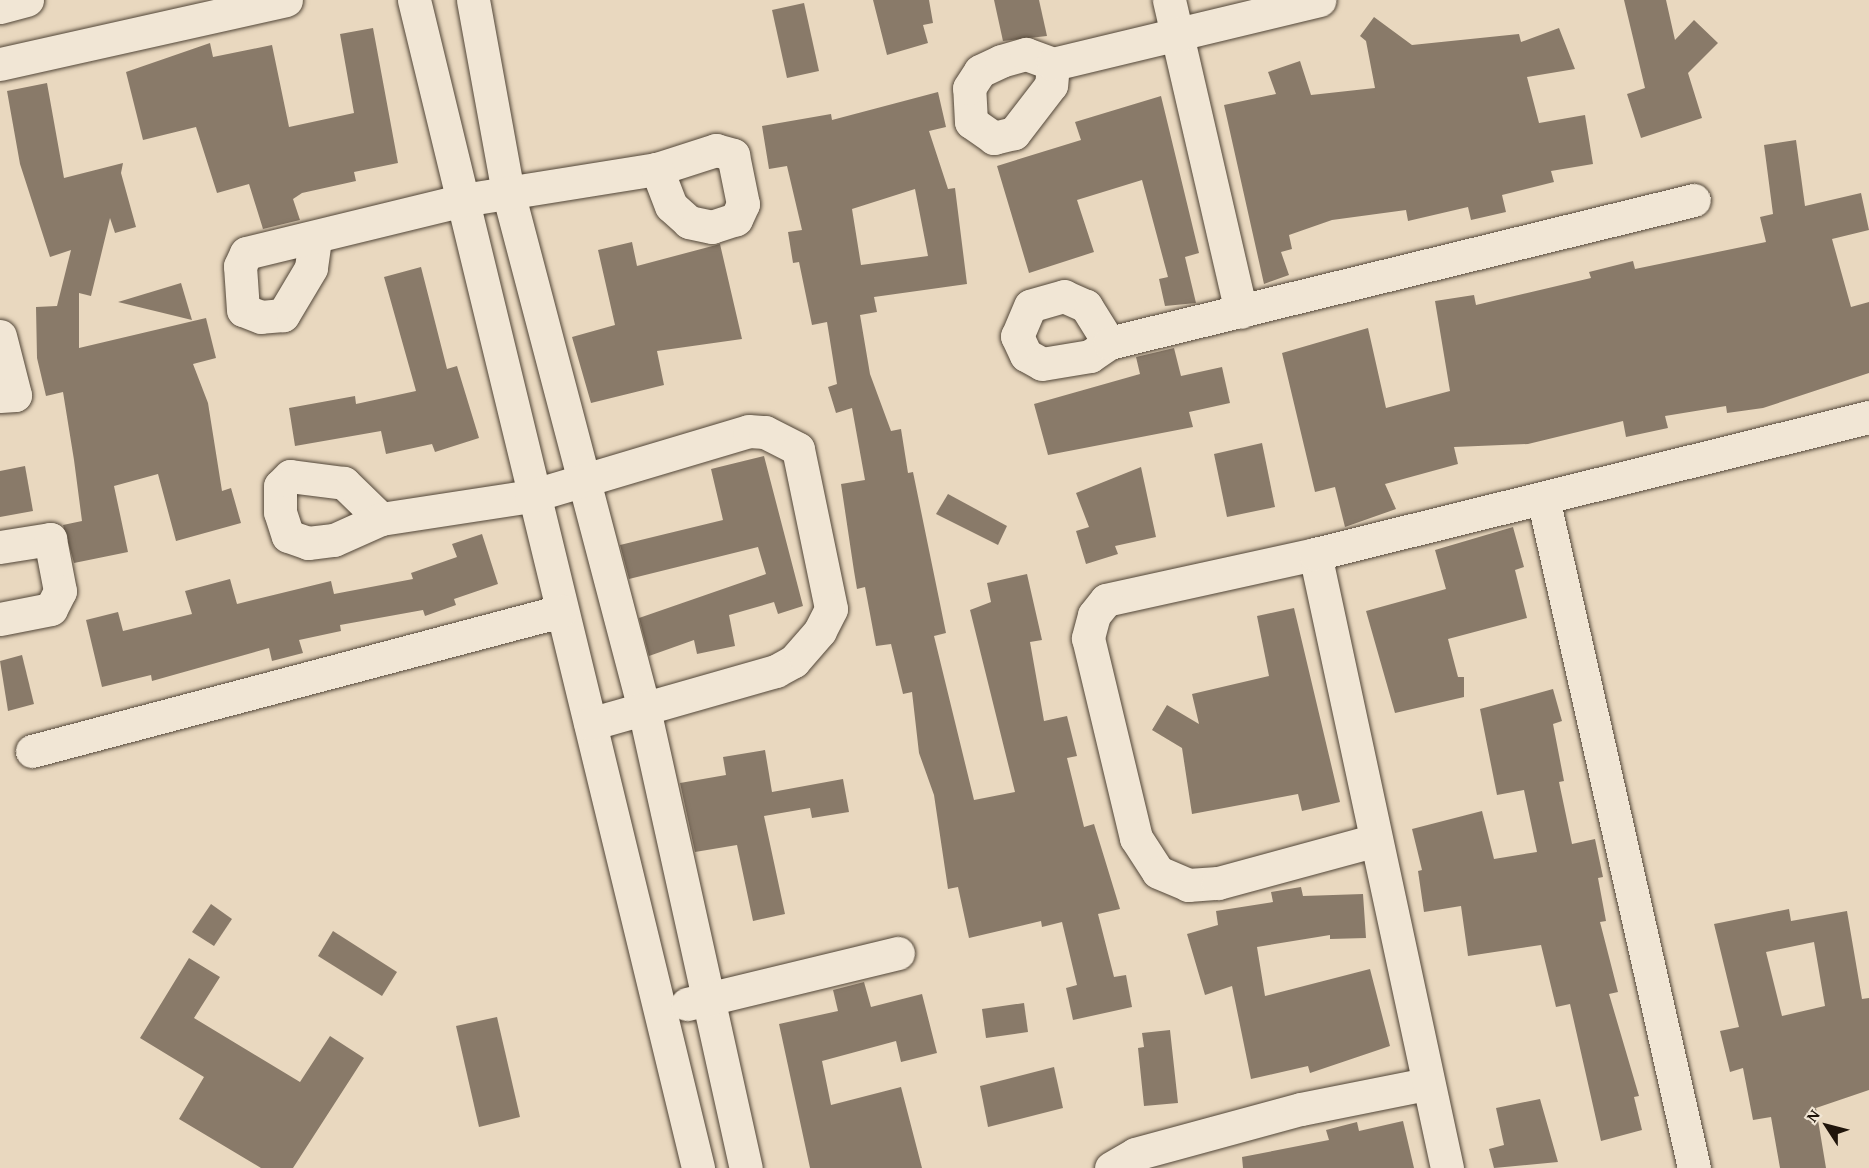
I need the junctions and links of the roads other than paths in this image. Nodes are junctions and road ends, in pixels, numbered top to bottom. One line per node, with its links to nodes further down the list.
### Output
1 (27, 0): 7 (street)
2 (286, 0): 10 (street)
3 (414, 0): 13 (street)
4 (473, 0): 12 (street)
5 (1169, 0): 8 (street)
6 (1319, 0): 8 (street)
7 (0, 7)
8 (1178, 35): 9 (street); 16 (street)
9 (1053, 63)
10 (0, 64)
11 (657, 169): 12 (street)
12 (508, 192): 13 (street); 21 (street)
13 (463, 200): 15 (street); 22 (street)
14 (1694, 200): 16 (street)
15 (315, 239)
16 (1241, 312): 18 (street)
17 (0, 336): 19 (street)
18 (1109, 343)
19 (0, 396)
20 (1869, 417): 23 (street)
21 (580, 479): 22 (street); 29 (street); 29 (street)
22 (531, 496): 24 (street); 27 (street)
23 (1543, 498): 26 (street); 41 (street)
24 (381, 519)
25 (0, 547): 28 (street)
26 (1315, 554): 32 (street); 32 (street)
27 (561, 611): 30 (street); 31 (street)
28 (0, 619)
29 (644, 709): 30 (street); 34 (street)
30 (590, 724): 35 (street)
31 (32, 751)
32 (1373, 841): 36 (street)
33 (898, 953): 34 (street)
34 (708, 999): 35 (street); 38 (street)
35 (662, 1010): 37 (street)
36 (1426, 1084): 39 (street); 40 (street)
37 (698, 1168)
38 (746, 1168)
39 (1111, 1168)
40 (1447, 1168)
41 (1694, 1168)

